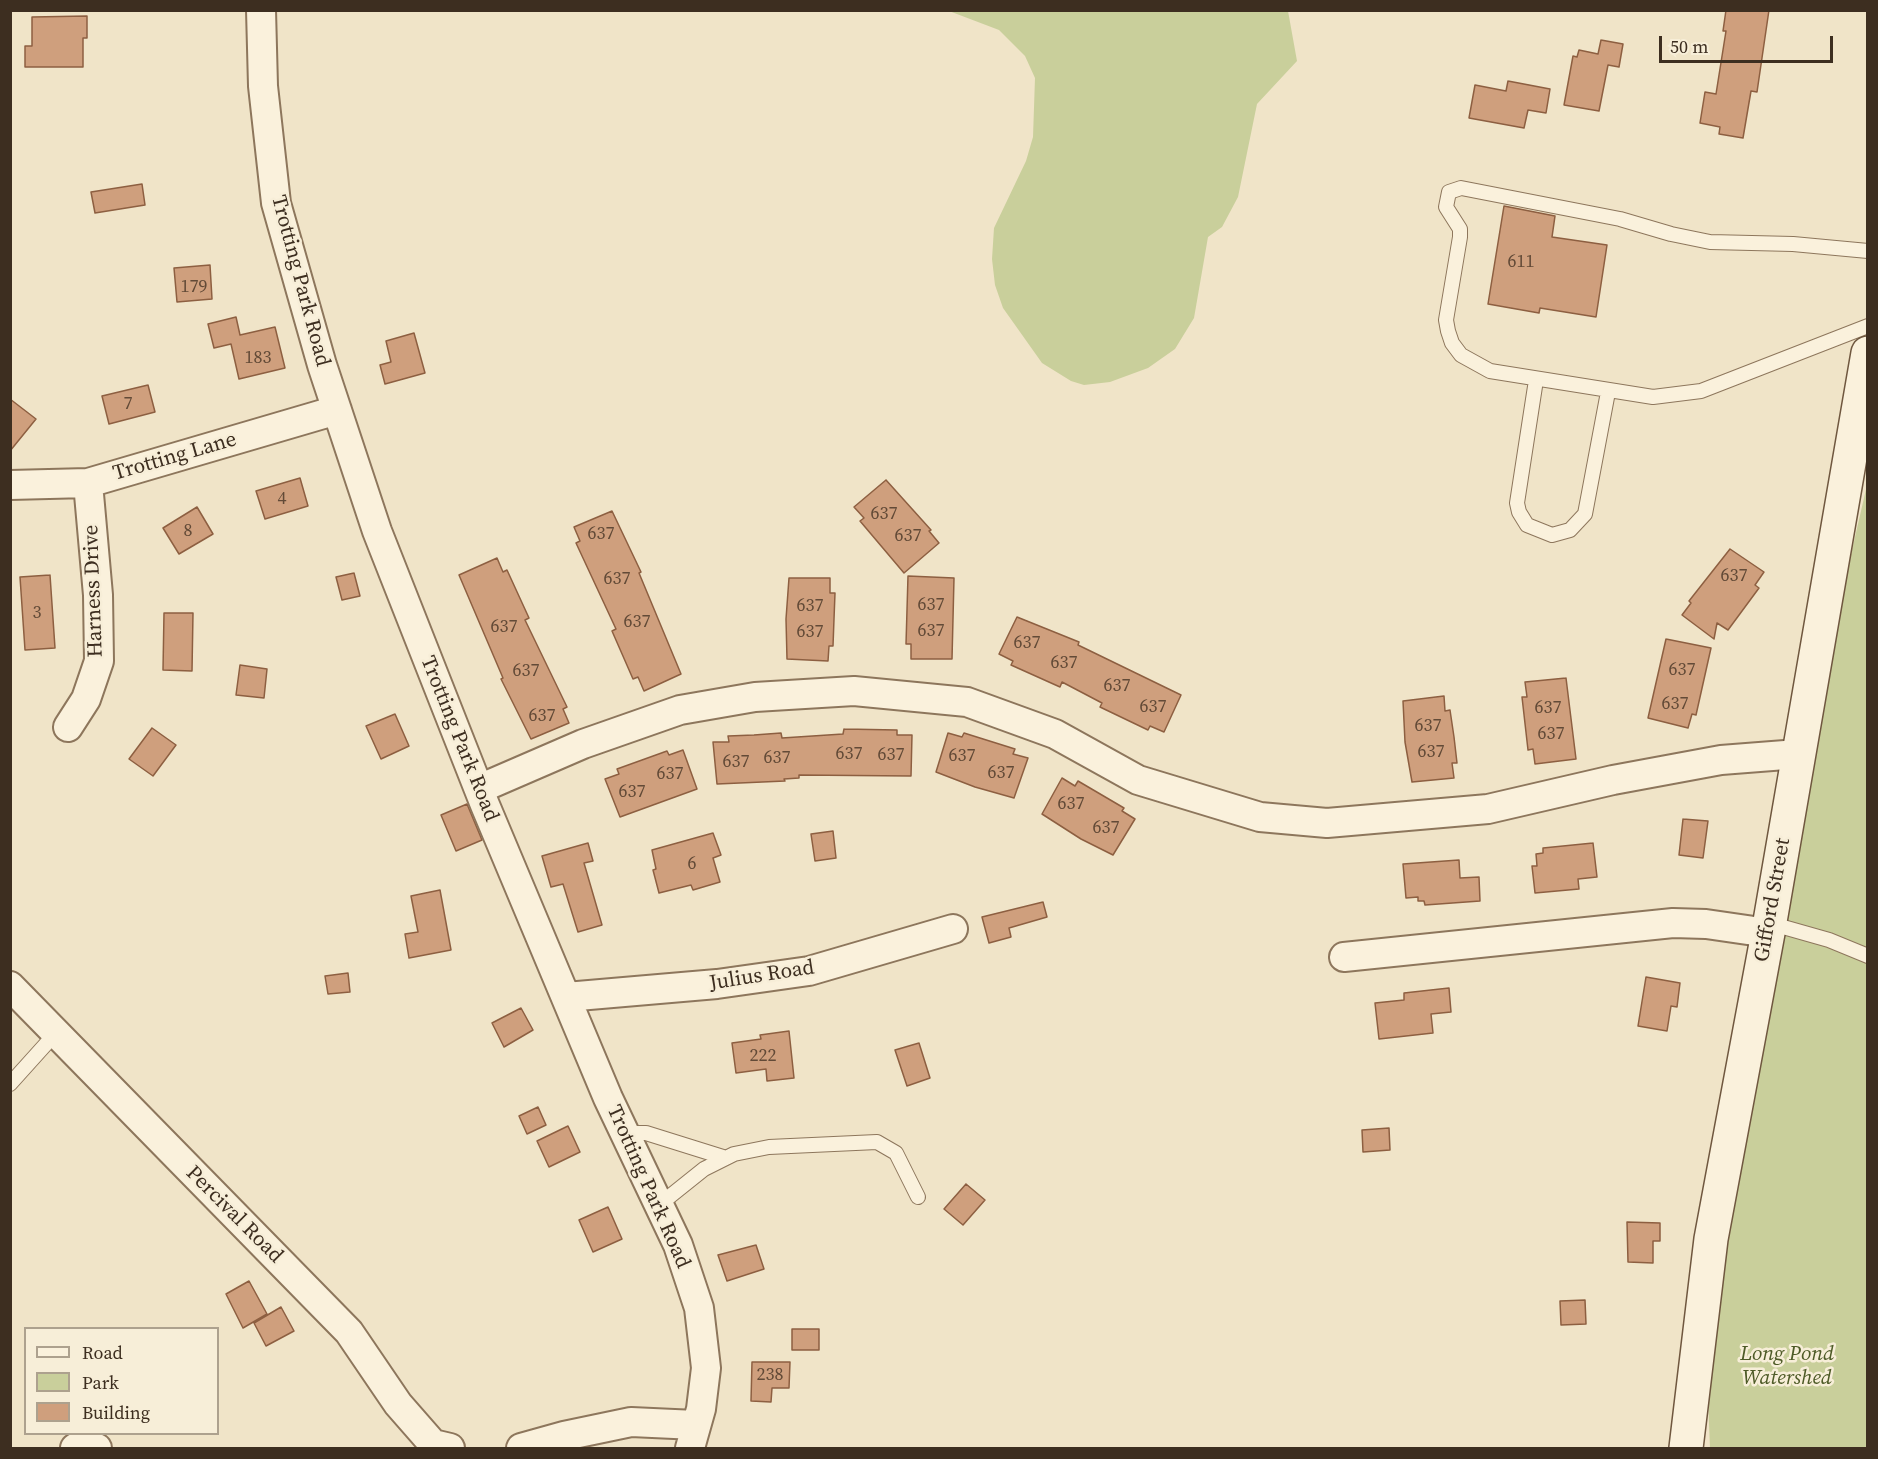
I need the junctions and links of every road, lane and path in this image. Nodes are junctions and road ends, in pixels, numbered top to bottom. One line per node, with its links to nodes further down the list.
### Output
1 (261, 10): 7 (street, Trotting Park Road)
2 (1868, 251): 5 (lane)
3 (1868, 326): 6 (lane)
4 (1868, 353): 11 (main road, Gifford Street)
5 (1536, 380): 6 (lane); 6 (lane)
6 (1608, 392)
7 (337, 410): 8 (street, Trotting Lane); 12 (street, Trotting Park Road)
8 (88, 483): 9 (street, Trotting Lane); 10 (street, Harness Drive)
9 (10, 485)
10 (68, 727)
11 (1798, 754): 12 (street); 14 (main road, Gifford Street)
12 (479, 789): 18 (street, Trotting Park Road)
13 (953, 928): 18 (street, Julius Road)
14 (1768, 928): 15 (lane); 16 (street); 30 (main road, Gifford Street)
15 (1868, 956)
16 (1344, 957)
17 (10, 986): 19 (street, Percival Road)
18 (566, 997): 21 (street, Trotting Park Road)
19 (55, 1034): 20 (lane); 26 (street, Percival Road)
20 (10, 1084)
21 (625, 1133): 22 (lane); 24 (street, Trotting Park Road)
22 (726, 1158): 23 (lane); 24 (lane)
23 (918, 1197)
24 (659, 1205): 25 (street, Trotting Park Road)
25 (693, 1437): 29 (street)
26 (444, 1448)
27 (75, 1449): 28 (street)
28 (97, 1449)
29 (521, 1449)
30 (1686, 1449)

